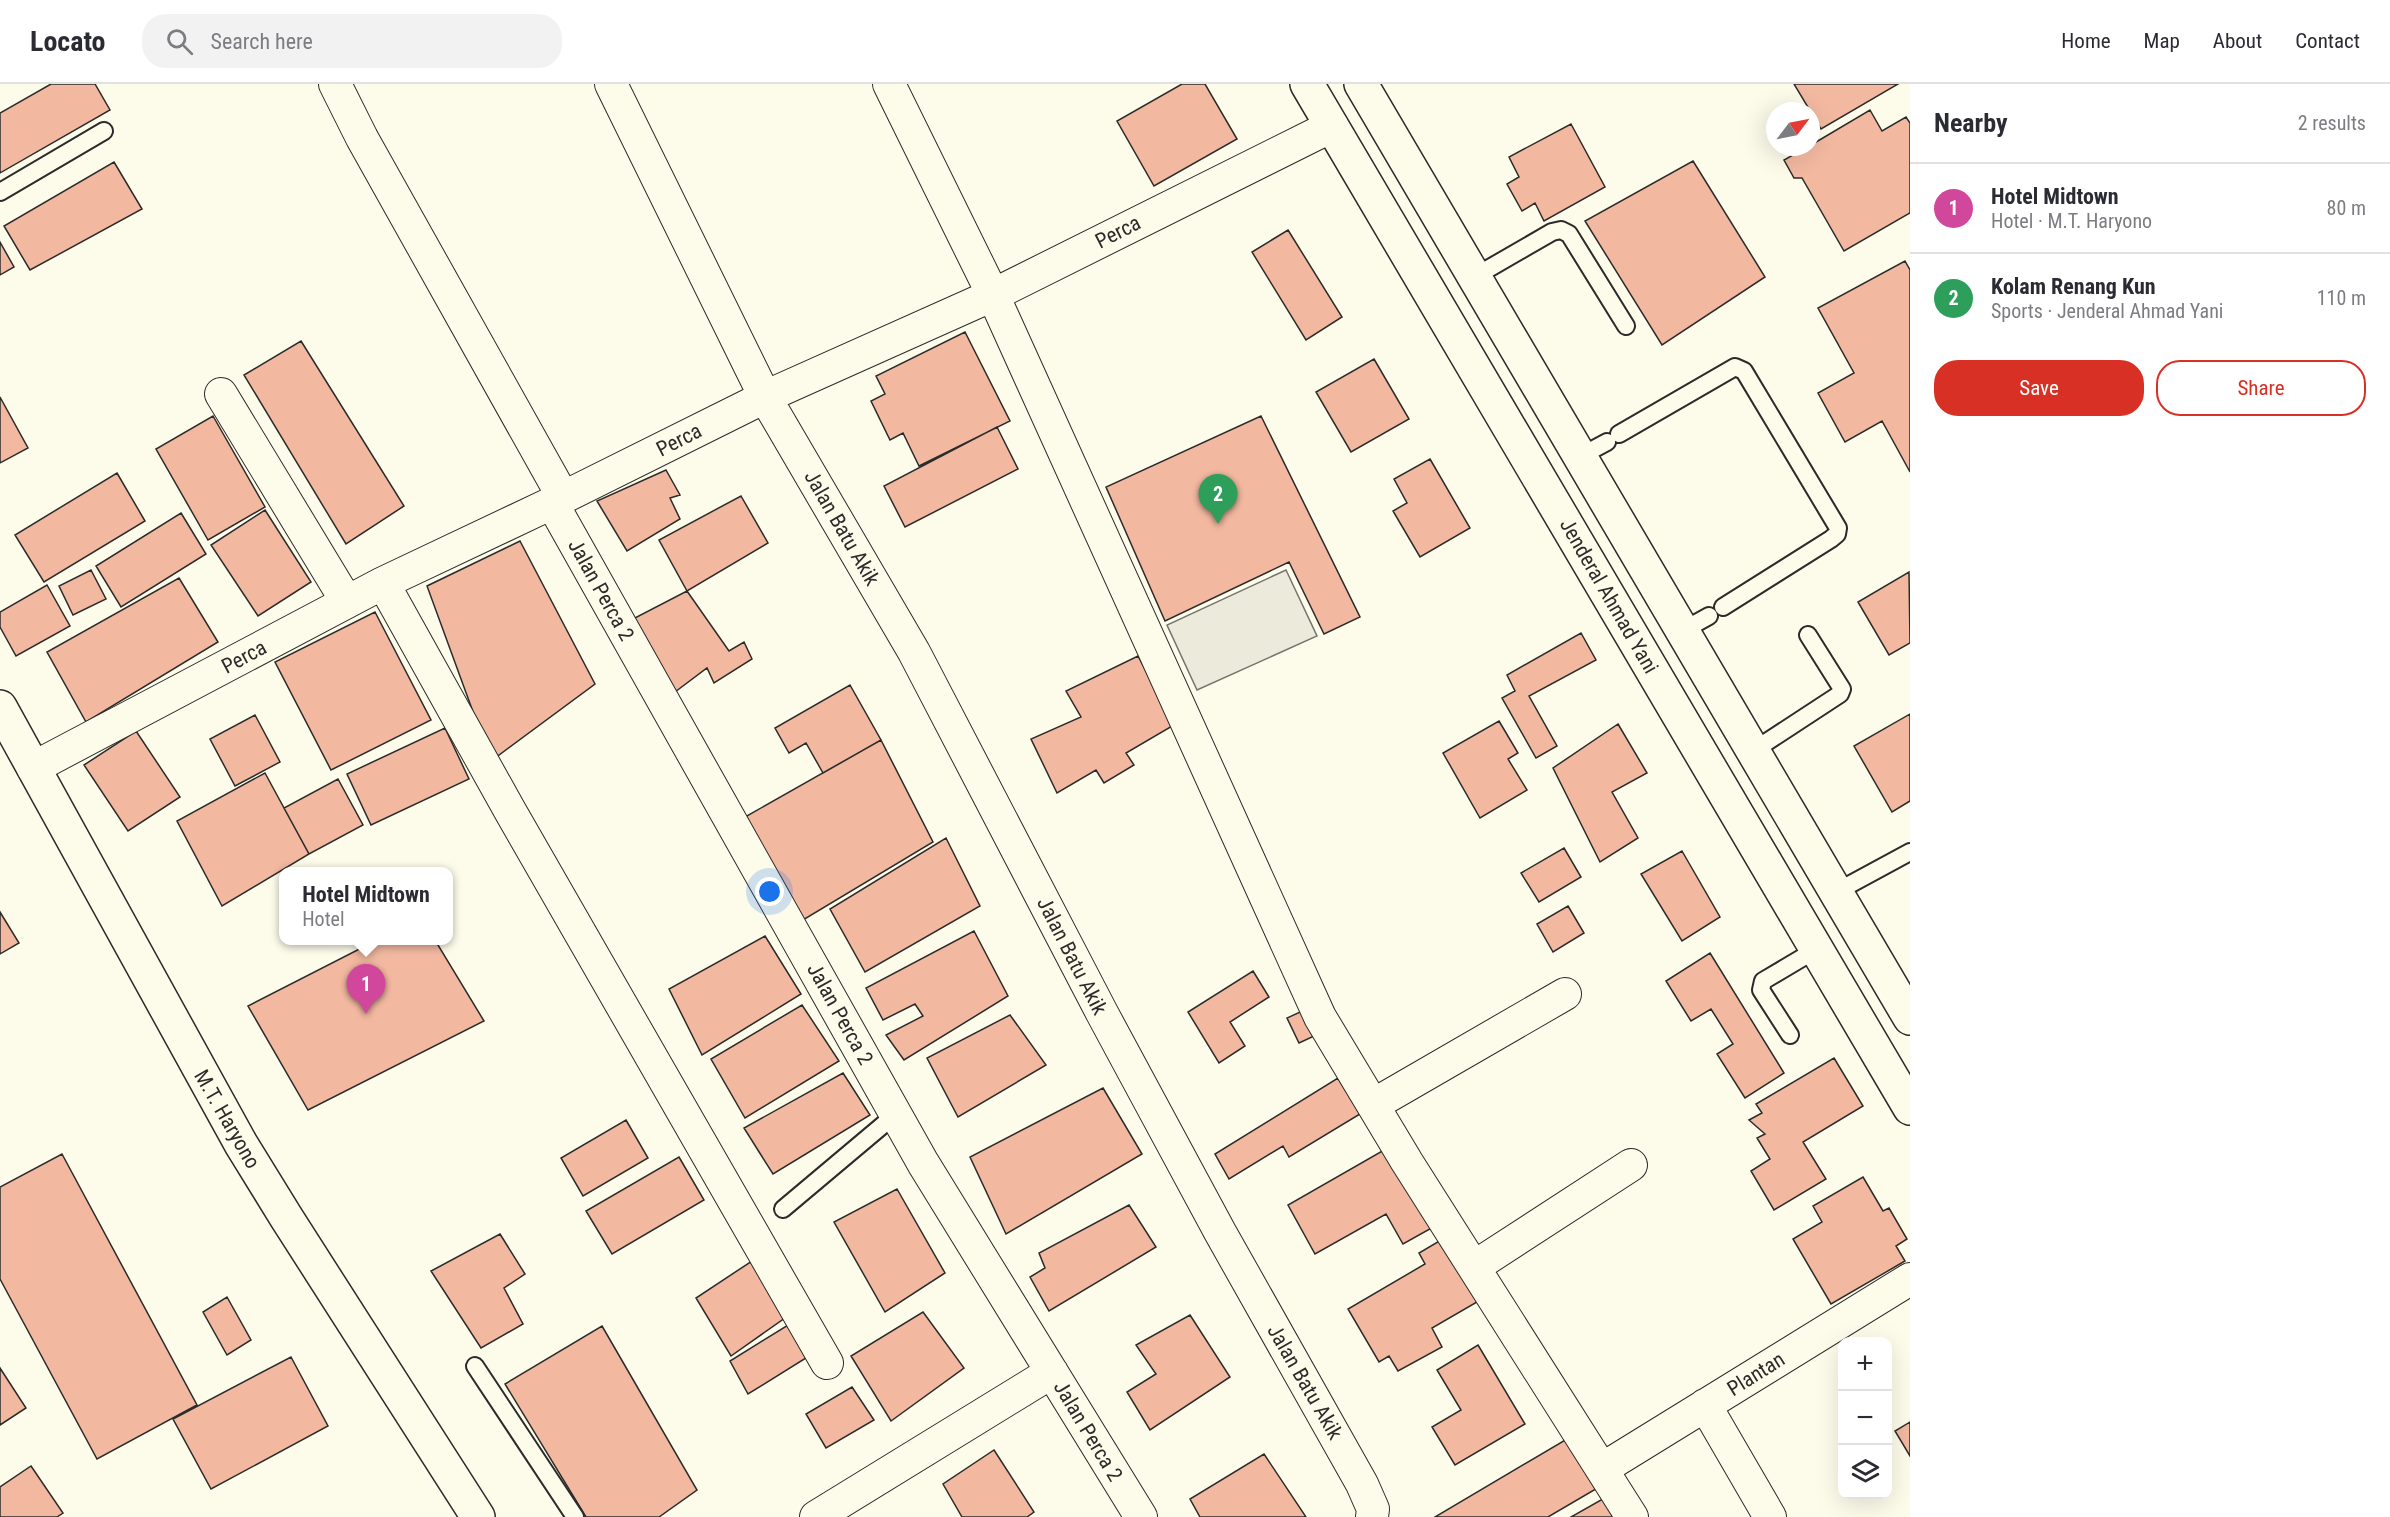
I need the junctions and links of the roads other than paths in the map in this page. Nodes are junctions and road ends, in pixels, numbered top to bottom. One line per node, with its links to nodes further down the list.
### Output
1 (335, 84): 16 (street, Jalan Perca 2)
2 (611, 84): 13 (street, Jalan Batu Akik)
3 (889, 84): 10 (street)
4 (1307, 84): 6 (main road, Jenderal Ahmad Yani)
5 (1360, 84): 9 (main road)
6 (1332, 126): 10 (street, Perca); 15 (main road, Jenderal Ahmad Yani)
7 (104, 131): 8 (lane)
8 (0, 192)
9 (1474, 277): 11 (lane); 14 (main road)
10 (993, 295): 13 (street, Perca); 30 (street)
11 (1626, 326)
12 (221, 394): 18 (street)
13 (765, 397): 16 (street, Perca); 46 (street, Jalan Batu Akik)
14 (1597, 450): 15 (main road); 19 (main road); 19 (lane)
15 (1547, 491): 26 (main road, Jenderal Ahmad Yani)
16 (558, 500): 17 (street, Perca); 32 (street, Jalan Perca 2)
17 (384, 583): 18 (street, Perca); 37 (street)
18 (347, 602): 23 (street, Perca)
19 (1705, 618): 22 (main road)
20 (1808, 635): 22 (lane)
21 (0, 707): 23 (main road, M.T. Haryono)
22 (1753, 751): 25 (main road)
23 (33, 768): 42 (main road, M.T. Haryono)
24 (1910, 852): 25 (lane)
25 (1836, 892): 28 (main road)
26 (1817, 949): 29 (lane); 31 (main road, Jenderal Ahmad Yani)
27 (1565, 994): 30 (street)
28 (1910, 1018)
29 (1790, 1035)
30 (1373, 1105): 35 (street)
31 (1910, 1108)
32 (896, 1114): 34 (lane); 39 (street, Jalan Perca 2)
33 (1631, 1165): 35 (street)
34 (783, 1209)
35 (1474, 1268): 41 (street)
36 (1910, 1279): 40 (street, Plantan)
37 (827, 1363)
38 (475, 1366): 43 (lane)
39 (1052, 1372): 44 (street); 45 (street, Jalan Perca 2)
40 (1705, 1406): 41 (street, Plantan); 48 (street)
41 (1602, 1469): 47 (street)
42 (478, 1517)
43 (575, 1517)
44 (816, 1517)
45 (1141, 1517)
46 (1372, 1517)
47 (1632, 1517)
48 (1770, 1517)

